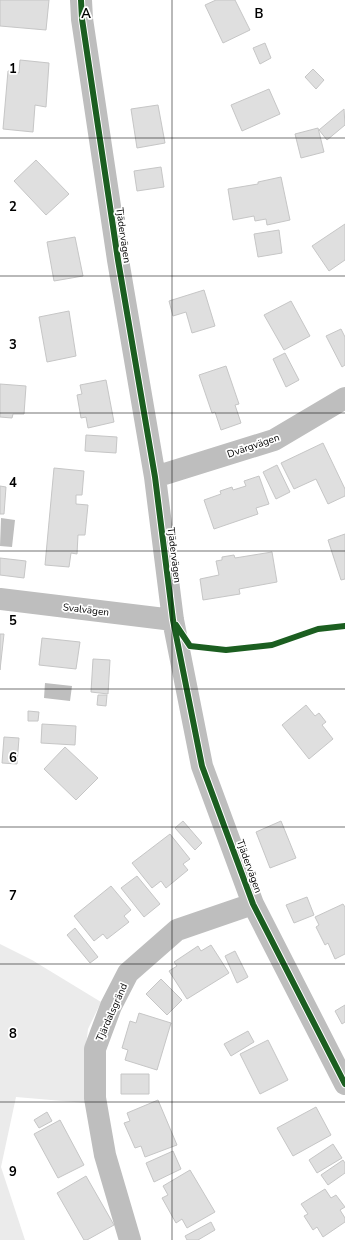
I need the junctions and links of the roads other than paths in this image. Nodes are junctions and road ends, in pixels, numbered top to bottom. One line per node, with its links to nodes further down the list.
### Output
1 (81, 0): 3 (street, Tjädervägen)
2 (345, 398): 3 (street, Dvärgvägen)
3 (155, 477): 5 (street, Tjädervägen)
4 (0, 599): 5 (street, Svalvägen)
5 (173, 620): 6 (street, Tjädervägen)
6 (253, 904): 7 (street, Tjädervägen); 8 (street, Tjärdalsgränd)
7 (345, 1084)
8 (130, 1240)

